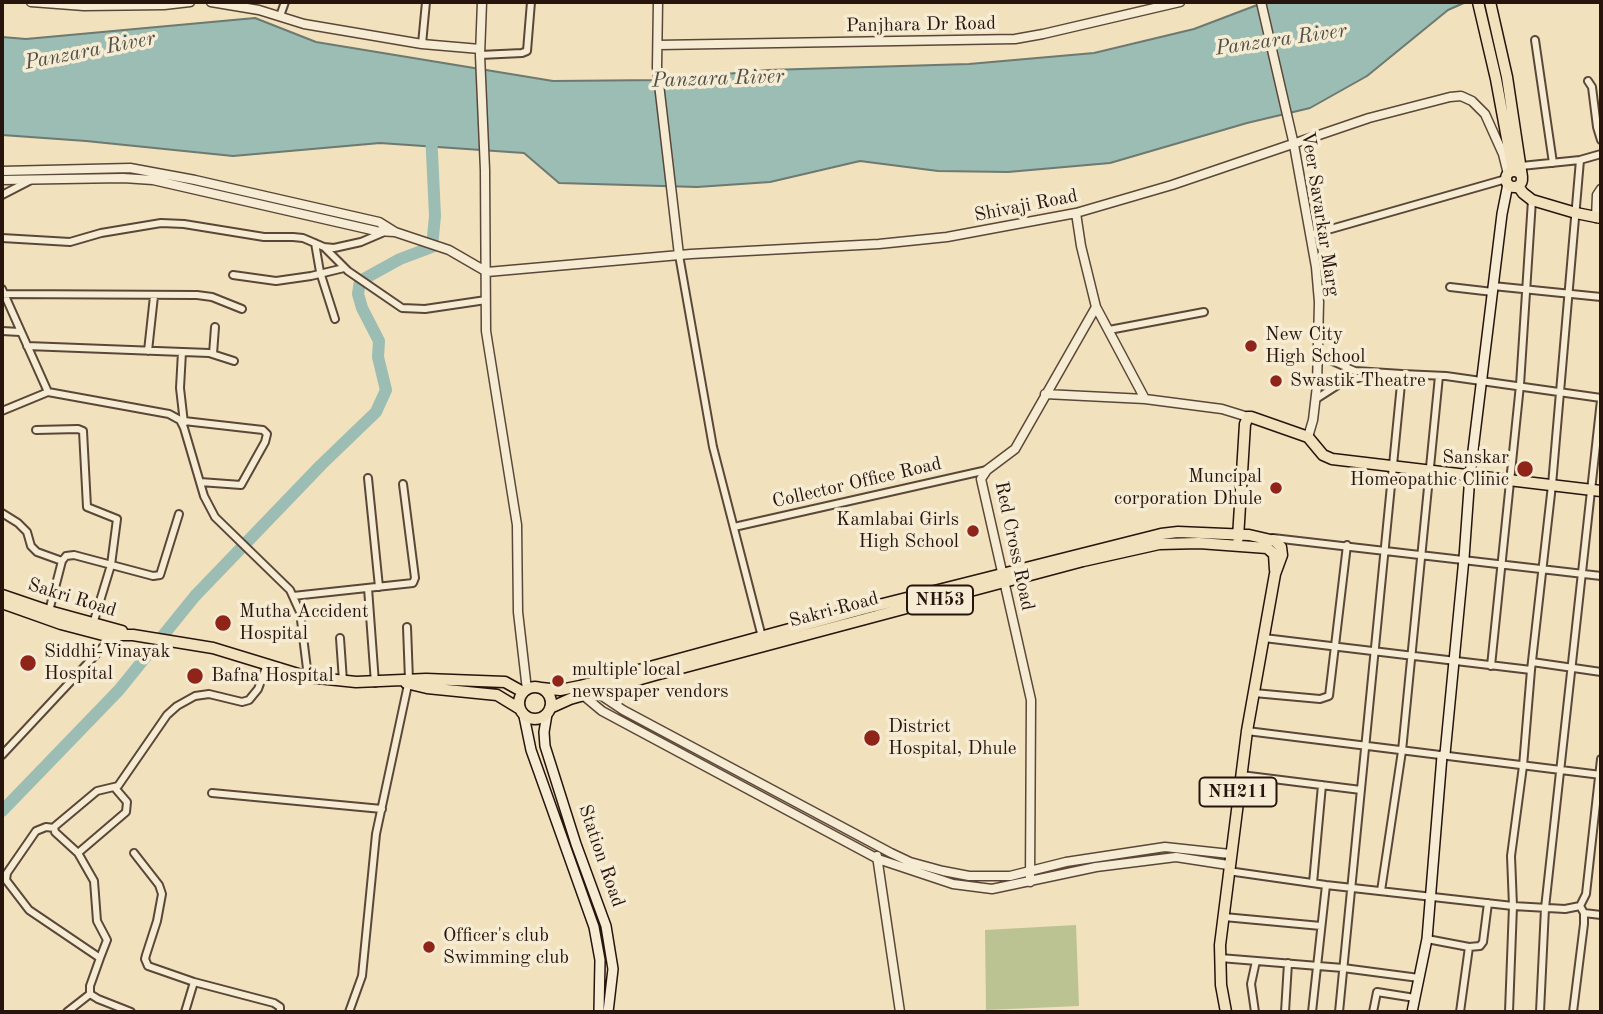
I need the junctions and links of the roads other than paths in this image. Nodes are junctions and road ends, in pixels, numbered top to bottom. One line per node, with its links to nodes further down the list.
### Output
1 (31, 2): 2 (street)
2 (190, 2)
3 (211, 2): 13 (street)
4 (285, 2): 14 (street)
5 (426, 2): 16 (street)
6 (482, 2): 18 (street)
7 (531, 2): 18 (street)
8 (657, 2): 17 (street)
9 (1180, 2): 17 (street, Panjhara Dr Road)
10 (1261, 2): 22 (street, Veer Savarkar Marg)
11 (1478, 2): 19 (main road)
12 (1489, 2): 19 (main road)
13 (228, 3): 14 (street)
14 (280, 16): 16 (street)
15 (1535, 40): 25 (street)
16 (422, 44): 18 (street)
17 (658, 45): 42 (street)
18 (480, 56): 44 (street)
19 (1502, 78): 28 (main road)
20 (1588, 81): 21 (street)
21 (1601, 140)
22 (1294, 145): 28 (street, Shivaji Road); 33 (street, Shivaji Road); 38 (street, Veer Savarkar Marg)
23 (1601, 154): 24 (street)
24 (1580, 160): 25 (street); 34 (street)
25 (1553, 163): 28 (street)
26 (2, 171): 27 (street)
27 (33, 174): 29 (street); 31 (street); 36 (street); 37 (street)
28 (1514, 177): 32 (main road); 38 (street); 48 (main road)
29 (2, 180)
30 (1601, 189): 35 (street)
31 (2, 195)
32 (1532, 200): 34 (main road); 49 (street)
33 (1076, 213): 42 (street, Shivaji Road); 55 (street)
34 (1576, 213): 35 (main road); 51 (street)
35 (1599, 218)
36 (384, 232): 37 (street); 41 (street)
37 (395, 232): 44 (street)
38 (1310, 235): 66 (street, Veer Savarkar Marg)
39 (2, 238): 40 (street)
40 (315, 243): 41 (street); 45 (street)
41 (324, 247): 43 (street)
42 (679, 255): 44 (street, Shivaji Road); 98 (street)
43 (346, 270): 45 (street); 54 (street)
44 (486, 272): 54 (street)
45 (321, 274): 46 (street); 58 (street)
46 (233, 275)
47 (1450, 287): 48 (street)
48 (1493, 289): 49 (street); 72 (main road)
49 (1526, 290): 51 (street); 73 (street)
50 (2, 293): 52 (street); 62 (street)
51 (1568, 295): 53 (street); 75 (street)
52 (154, 296): 56 (street); 64 (street)
53 (1601, 297)
54 (486, 300): 140 (street)
55 (1096, 307): 60 (street); 76 (street, Red Cross Road)
56 (242, 309)
57 (1204, 312): 60 (street)
58 (335, 319)
59 (215, 327): 67 (street)
60 (1108, 330): 77 (street)
61 (2, 331): 62 (street)
62 (20, 332): 63 (street)
63 (27, 346): 64 (street); 74 (street)
64 (148, 351): 65 (street)
65 (182, 352): 67 (street); 82 (street)
66 (1318, 352): 69 (street); 78 (street, Veer Savarkar Marg)
67 (213, 354): 68 (street)
68 (234, 361)
69 (1374, 374): 70 (street); 78 (street)
70 (1402, 374): 71 (street); 85 (street)
71 (1439, 376): 72 (street); 87 (street)
72 (1482, 381): 73 (street); 88 (main road)
73 (1520, 385): 75 (street); 90 (street)
74 (48, 392): 80 (street); 82 (street)
75 (1560, 392): 79 (street); 93 (street)
76 (1045, 394): 77 (street); 86 (street, Red Cross Road)
77 (1145, 399): 81 (street)
78 (1316, 399): 84 (street, Veer Savarkar Marg)
79 (1601, 399): 94 (street)
80 (2, 411)
81 (1248, 417): 84 (main road); 99 (main road)
82 (184, 424): 91 (street); 91 (street)
83 (36, 430): 108 (street)
84 (1308, 438): 85 (main road)
85 (1394, 466): 87 (main road); 103 (street)
86 (988, 470): 98 (street, Collector Office Road); 113 (street, Red Cross Road)
87 (1429, 470): 88 (main road); 104 (street)
88 (1470, 475): 90 (main road); 105 (main road)
89 (368, 478): 114 (street)
90 (1511, 480): 93 (main road); 107 (street)
91 (200, 482): 117 (street)
92 (403, 484): 114 (street)
93 (1552, 485): 94 (main road); 109 (street)
94 (1590, 490): 95 (main road); 111 (street)
95 (1601, 491)
96 (2, 513): 106 (street)
97 (179, 514): 108 (street)
98 (734, 527): 125 (street)
99 (1238, 534): 100 (main road); 102 (main road); 113 (main road)
100 (1268, 537): 101 (street); 110 (main road)
101 (1347, 545): 103 (street); 126 (street)
102 (1238, 546): 110 (main road); 113 (main road)
103 (1385, 550): 104 (street); 127 (street)
104 (1421, 553): 105 (street); 128 (street)
105 (1464, 558): 107 (street); 129 (main road)
106 (62, 561): 108 (street); 119 (street)
107 (1502, 564): 109 (street); 131 (street)
108 (111, 565): 120 (street)
109 (1542, 569): 111 (street); 132 (street)
110 (1275, 574): 124 (main road, NH211)
111 (1581, 574): 112 (street); 133 (street)
112 (1601, 576)
113 (1003, 579): 125 (main road); 169 (street, Red Cross Road)
114 (379, 587): 115 (street)
115 (368, 588): 117 (street); 137 (street)
116 (2, 595): 119 (main road, Sakri Road)
117 (292, 596): 135 (street)
118 (2, 603): 122 (main road, Sakri Road)
119 (49, 611): 120 (main road, Sakri Road)
120 (93, 624): 122 (main road, Sakri Road)
121 (407, 627): 138 (street)
122 (116, 633): 130 (main road, Sakri Road); 149 (street)
123 (340, 638): 136 (street)
124 (1264, 638): 126 (street); 142 (main road, NH211)
125 (763, 641): 139 (main road); 141 (main road)
126 (1336, 646): 127 (street); 142 (street)
127 (1376, 650): 128 (street); 147 (street)
128 (1411, 655): 129 (street); 148 (street)
129 (1454, 662): 131 (street); 150 (main road)
130 (267, 665): 135 (main road, Sakri Road); 157 (street)
131 (1491, 666): 132 (street)
132 (1531, 666): 133 (street); 152 (street)
133 (1570, 668): 134 (street); 153 (street)
134 (1601, 672)
135 (308, 677): 136 (main road, Sakri Road)
136 (343, 681): 137 (main road, Sakri Road)
137 (375, 682): 138 (main road, Sakri Road)
138 (406, 682): 140 (main road); 145 (main road); 162 (street)
139 (541, 688): 140 (main road); 144 (main road)
140 (525, 691): 145 (main road)
141 (596, 692): 143 (main road); 160 (street)
142 (1254, 693): 146 (main road, NH211)
143 (584, 696): 144 (main road); 161 (street)
144 (548, 711): 145 (main road); 203 (main road, Station Road)
145 (522, 712): 202 (main road, Station Road)
146 (1247, 731): 147 (street); 154 (main road, NH211)
147 (1366, 746): 148 (street); 158 (street)
148 (1402, 751): 150 (street); 174 (street)
149 (2, 755)
150 (1442, 755): 152 (street); 175 (main road)
151 (1601, 759): 155 (street)
152 (1523, 766): 153 (street); 177 (street)
153 (1560, 770): 155 (street); 179 (street)
154 (1241, 775): 156 (street); 168 (main road, NH211)
155 (1600, 775): 178 (street)
156 (1322, 785): 158 (street); 171 (street)
157 (115, 788): 163 (street); 165 (street)
158 (1361, 790): 173 (street)
159 (212, 793): 162 (street)
160 (784, 795): 161 (street); 164 (street)
161 (778, 805): 167 (street)
162 (382, 809): 201 (street)
163 (54, 828): 165 (street); 186 (street)
164 (875, 845): 167 (street); 169 (street)
165 (78, 853): 186 (street)
166 (134, 853): 193 (street)
167 (878, 859): 170 (street); 204 (street)
168 (1229, 863): 169 (street); 170 (street); 171 (street); 182 (main road, NH211)
169 (1031, 872): 170 (street, Red Cross Road)
170 (1030, 883)
171 (1313, 883): 172 (street)
172 (1326, 885): 173 (street); 183 (street)
173 (1352, 887): 174 (street); 191 (street)
174 (1381, 891): 175 (street)
175 (1430, 896): 176 (street); 184 (main road)
176 (1488, 903): 177 (street); 185 (street)
177 (1513, 906): 179 (street); 213 (street)
178 (1580, 906): 179 (street); 180 (street)
179 (1545, 908): 214 (street)
180 (1584, 913): 181 (street); 215 (street)
181 (1601, 915)
182 (1224, 917): 183 (street); 187 (main road, NH211)
183 (1321, 926): 190 (street)
184 (1427, 939): 185 (street); 192 (main road)
185 (1469, 947): 212 (street)
186 (100, 958): 194 (street)
187 (1220, 958): 188 (street); 205 (main road, NH211)
188 (1256, 961): 189 (street); 206 (street)
189 (1288, 964): 190 (street); 207 (street)
190 (1317, 966): 191 (street); 208 (street)
191 (1343, 968): 192 (street); 209 (street)
192 (1419, 978): 195 (main road)
193 (194, 982): 199 (street); 200 (street)
194 (90, 994): 196 (street); 197 (street)
195 (1415, 998): 210 (street); 211 (main road)
196 (119, 1010): 198 (street)
197 (67, 1012)
198 (131, 1012)
199 (185, 1012)
200 (280, 1012)
201 (349, 1012)
202 (599, 1012)
203 (608, 1012)
204 (900, 1012)
205 (1226, 1012)
206 (1255, 1012)
207 (1284, 1012)
208 (1312, 1012)
209 (1339, 1012)
210 (1373, 1012)
211 (1412, 1012)
212 (1460, 1012)
213 (1508, 1012)
214 (1540, 1012)
215 (1573, 1012)

